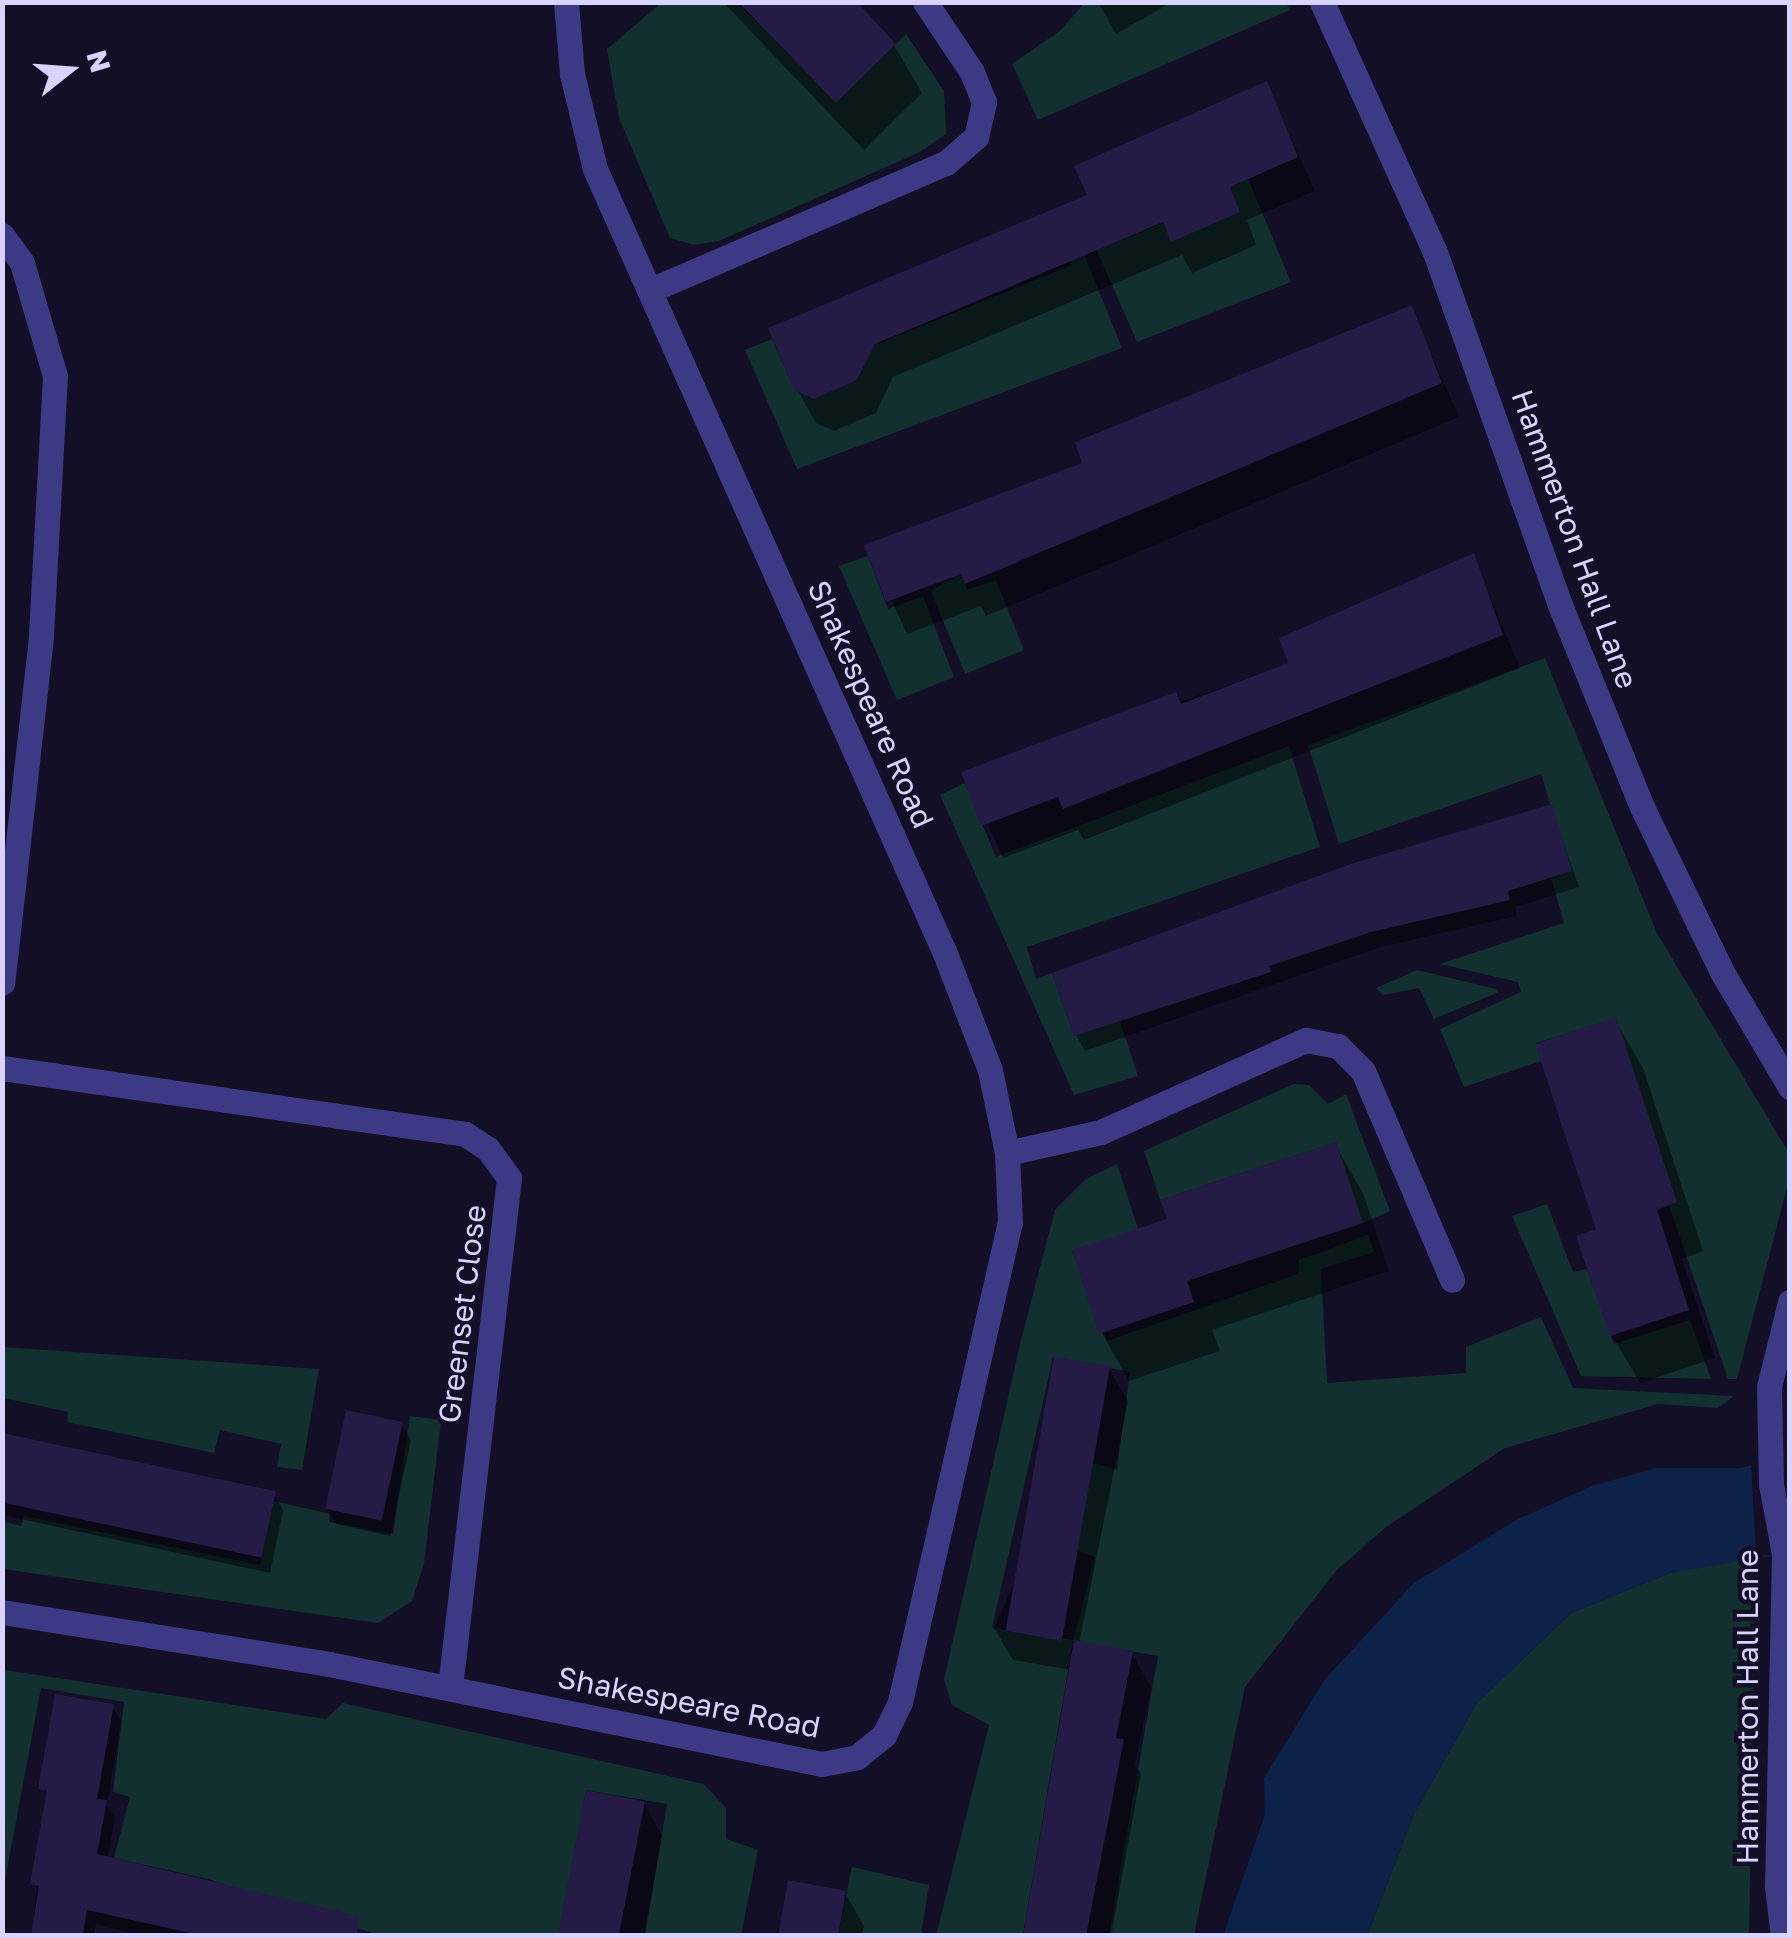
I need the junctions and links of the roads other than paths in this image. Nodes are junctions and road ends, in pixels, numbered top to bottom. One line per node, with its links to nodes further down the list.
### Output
1 (566, 2): 5 (street, Shakespeare Road)
2 (924, 2): 5 (street)
3 (1322, 2): 8 (street, Hammerton Hall Lane)
4 (2, 235): 6 (street)
5 (653, 289): 9 (street, Shakespeare Road)
6 (2, 983)
7 (2, 1068): 13 (street, Greenset Close)
8 (1790, 1087)
9 (1007, 1154): 10 (street); 13 (street, Shakespeare Road)
10 (1452, 1280)
11 (1790, 1302): 14 (street, Hammerton Hall Lane)
12 (2, 1612): 13 (street, Shakespeare Road)
13 (450, 1686)
14 (1783, 1936)

